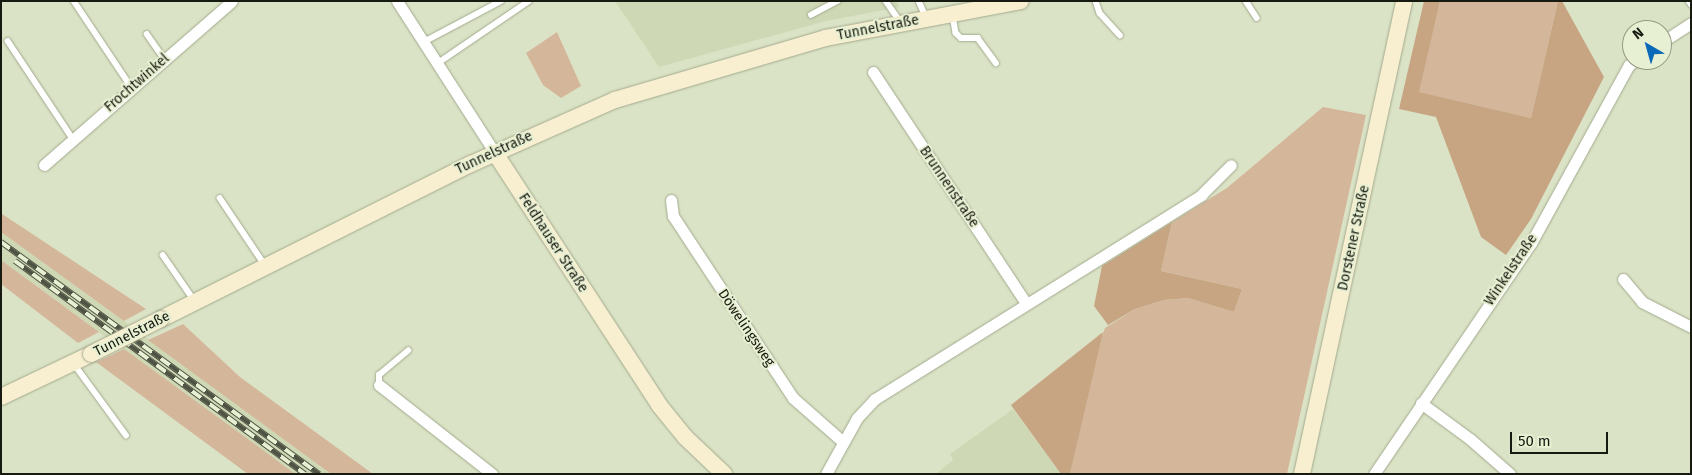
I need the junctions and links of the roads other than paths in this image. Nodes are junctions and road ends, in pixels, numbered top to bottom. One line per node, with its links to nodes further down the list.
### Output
1 (74, 1): 30 (lane)
2 (397, 1): 24 (street, Feldhauser Straße)
3 (501, 1): 24 (lane)
4 (529, 1): 26 (lane)
5 (837, 1): 15 (lane)
6 (886, 1): 18 (lane)
7 (919, 1): 16 (lane)
8 (1021, 1): 13 (street, Tunnelstraße)
9 (1096, 1): 21 (lane)
10 (1246, 1): 17 (lane)
11 (1404, 1): 54 (street, Dorstener Straße)
12 (231, 2): 25 (street, Frochtwinkel)
13 (990, 4): 14 (street, Tunnelstraße)
14 (952, 14): 16 (street, Tunnelstraße); 27 (lane)
15 (811, 15)
16 (927, 18): 18 (street, Tunnelstraße)
17 (1257, 18)
18 (901, 23): 32 (street, Tunnelstraße)
19 (1691, 23): 22 (street)
20 (147, 34): 25 (lane)
21 (1120, 35)
22 (1672, 35)
23 (8, 41): 31 (lane)
24 (424, 42): 26 (street, Feldhauser Straße)
25 (165, 60): 30 (street, Frochtwinkel)
26 (438, 62): 32 (street, Feldhauser Straße)
27 (996, 64)
28 (1625, 70): 47 (street, Winkelstraße)
29 (873, 72): 41 (street, Brunnenstraße)
30 (132, 88): 31 (street, Frochtwinkel)
31 (73, 139): 34 (street, Frochtwinkel)
32 (495, 153): 38 (street, Tunnelstraße); 52 (street, Feldhauser Straße)
33 (1231, 164): 41 (street)
34 (44, 165)
35 (220, 198): 38 (lane)
36 (671, 200): 49 (street, Döwelingsweg)
37 (163, 255): 40 (lane)
38 (266, 266): 40 (street, Tunnelstraße)
39 (1623, 279): 42 (street)
40 (195, 302): 44 (street, Tunnelstraße, bridge)
41 (1026, 303): 49 (street)
42 (1691, 327)
43 (408, 351): 45 (lane)
44 (73, 363): 46 (street, Tunnelstraße); 48 (lane)
45 (380, 385): 51 (street)
46 (1, 397)
47 (1421, 403): 50 (street); 55 (street, Winkelstraße)
48 (126, 436)
49 (842, 441): 53 (street)
50 (1509, 473)
51 (492, 474)
52 (724, 474)
53 (826, 474)
54 (1302, 474)
55 (1374, 474)

